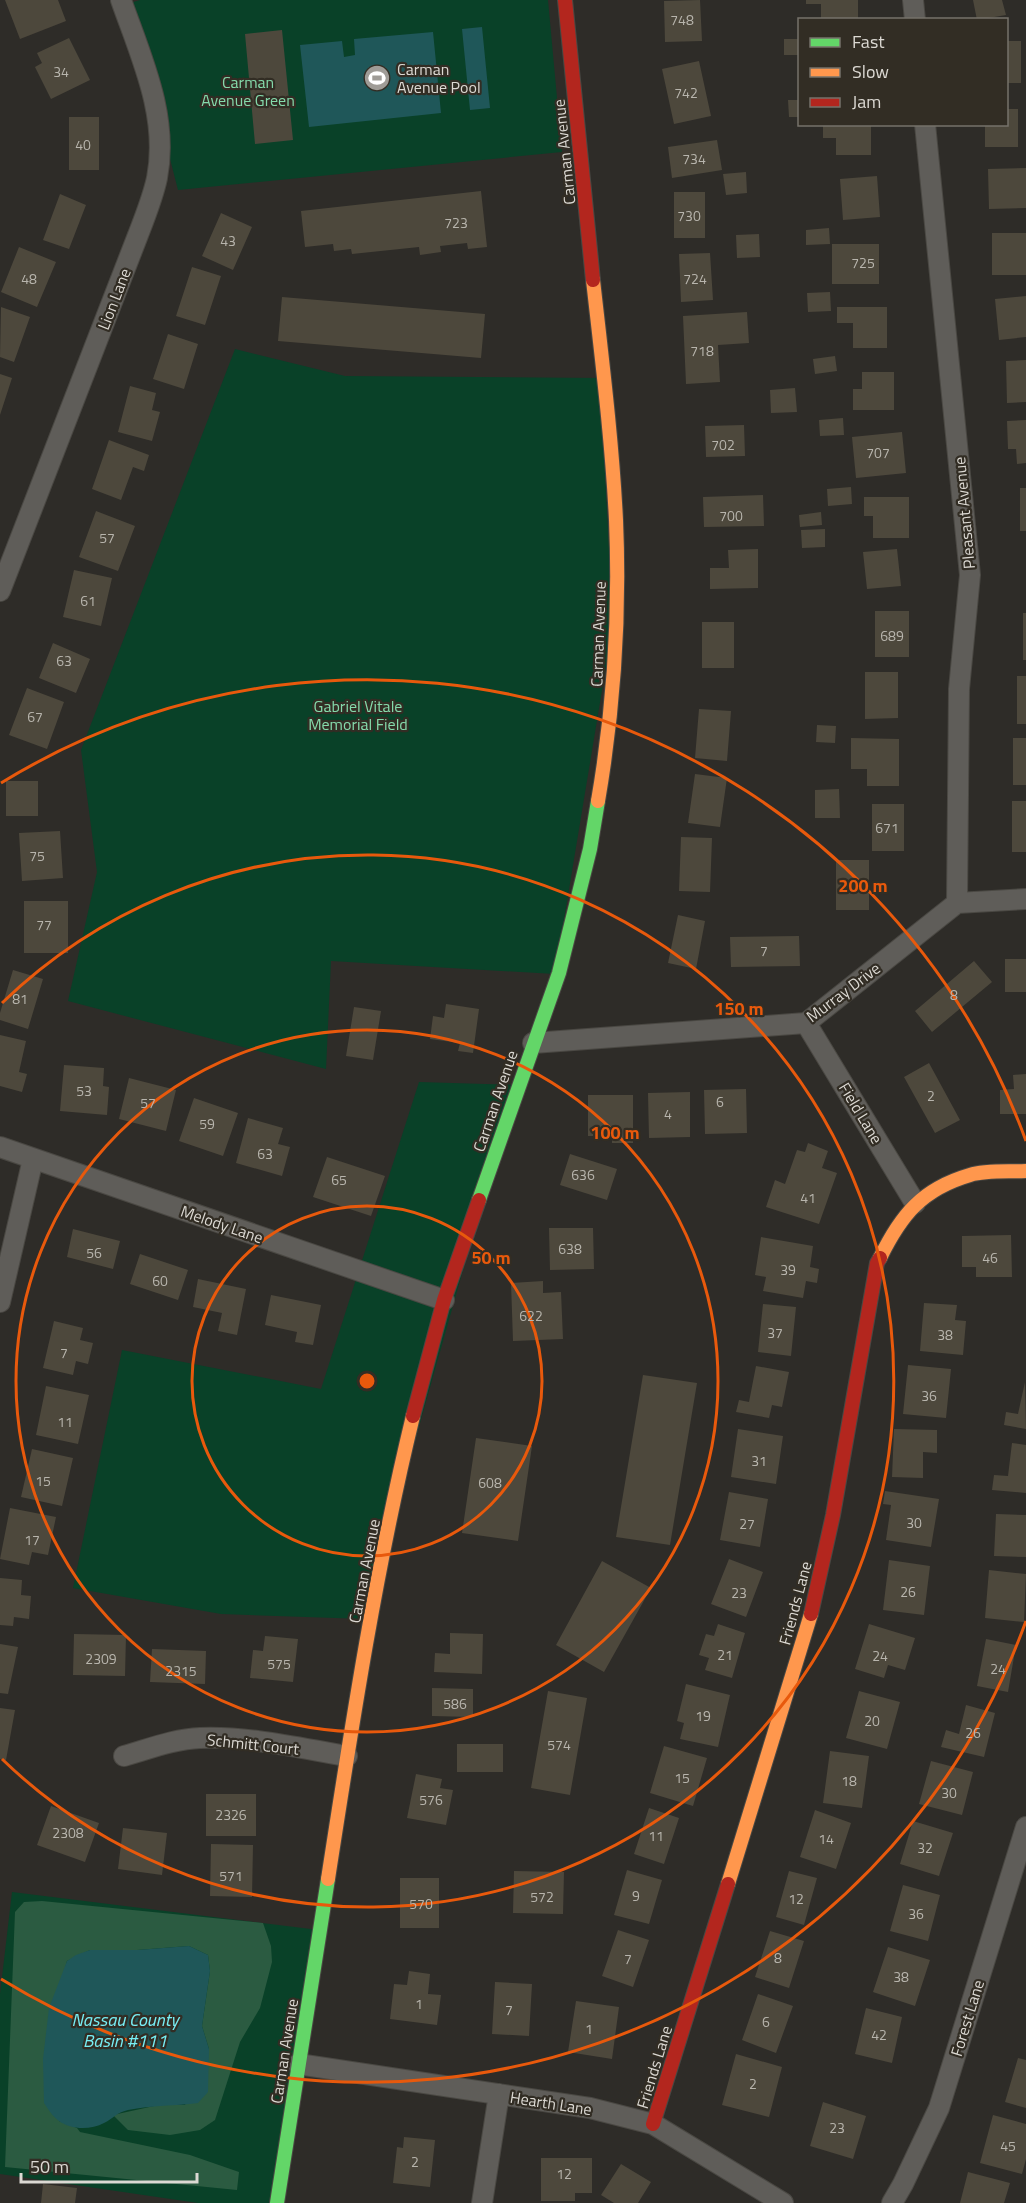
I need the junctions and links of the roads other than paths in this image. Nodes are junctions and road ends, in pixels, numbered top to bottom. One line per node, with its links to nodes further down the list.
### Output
1 (121, 0): 6 (street, Lion Lane)
2 (565, 0): 10 (main road, Carman Avenue)
3 (913, 0): 4 (street)
4 (915, 18)
5 (925, 126): 8 (street, Pleasant Avenue)
6 (0, 591)
7 (1026, 899): 8 (street)
8 (957, 903): 9 (street, Murray Drive)
9 (806, 1023): 10 (street, Murray Drive); 14 (street, Field Lane)
10 (533, 1043): 15 (main road, Carman Avenue)
11 (0, 1147): 12 (street, Melody Lane)
12 (33, 1159): 15 (street, Melody Lane); 16 (street)
13 (1026, 1171): 14 (main road, Friends Lane)
14 (915, 1203): 22 (main road, Friends Lane)
15 (444, 1300): 18 (main road, Carman Avenue)
16 (0, 1302)
17 (124, 1756): 18 (street, Schmitt Court)
18 (347, 1756): 20 (main road, Carman Avenue)
19 (1026, 1827): 26 (street, Forest Lane)
20 (298, 2064): 21 (street, Hearth Lane); 23 (main road, Carman Avenue)
21 (499, 2094): 22 (street, Hearth Lane); 24 (street)
22 (653, 2124): 25 (street, Hearth Lane)
23 (277, 2203)
24 (482, 2203)
25 (783, 2203)
26 (892, 2203)

